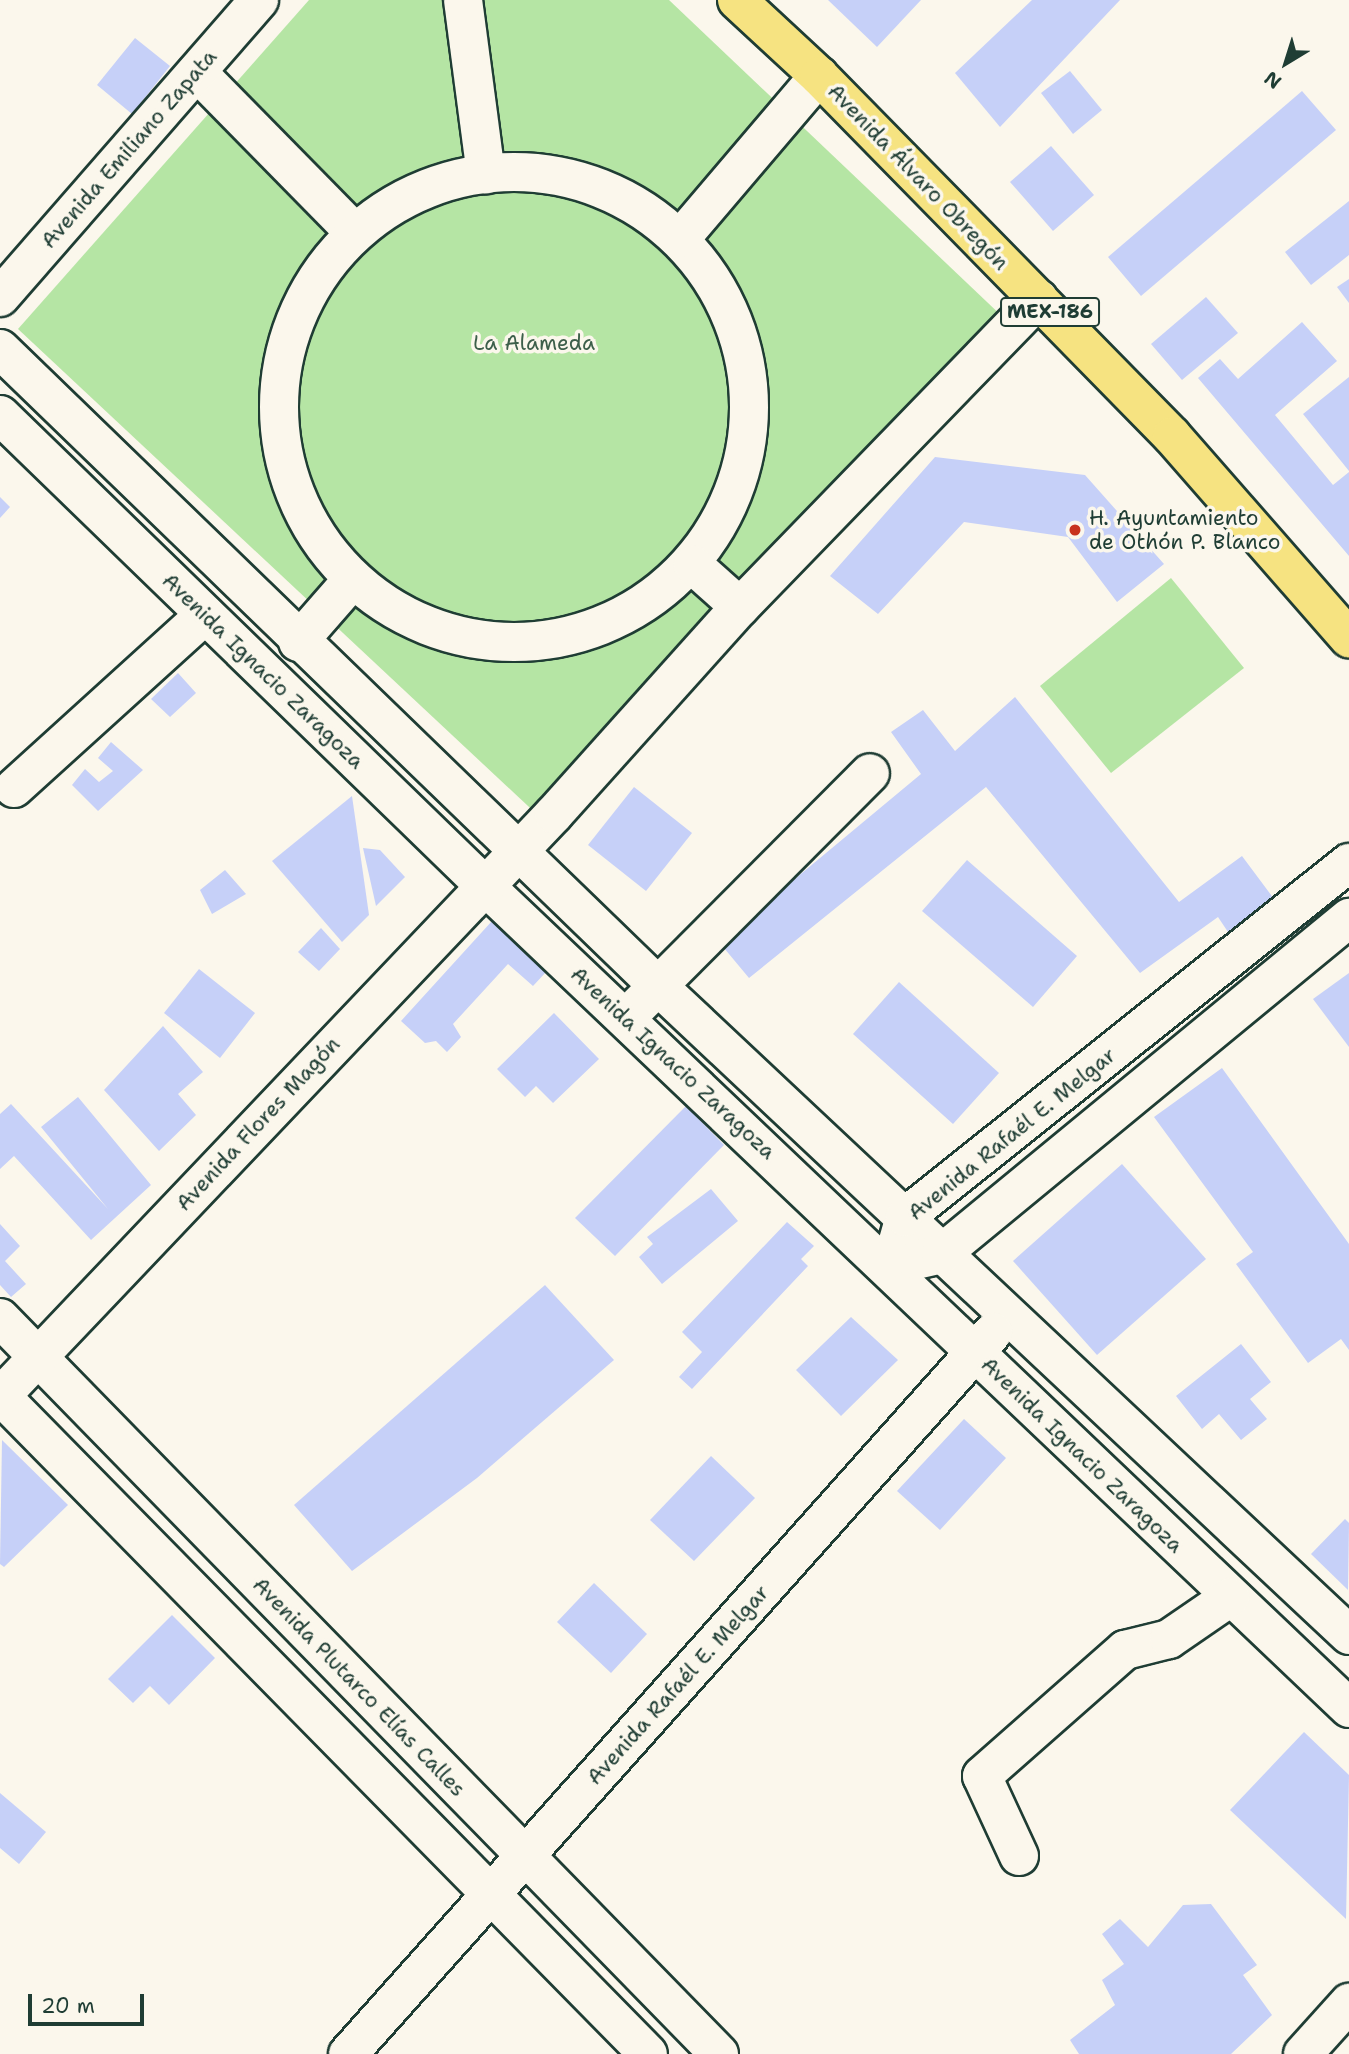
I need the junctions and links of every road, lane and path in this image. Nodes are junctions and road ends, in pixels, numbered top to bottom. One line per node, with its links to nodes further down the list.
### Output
1 (259, 0): 4 (street, Avenida Emiliano Zapata)
2 (463, 0): 6 (street)
3 (737, 0): 5 (main road, Avenida Álvaro Obregón / MEX-186)
4 (197, 72): 7 (street); 9 (street, Avenida Emiliano Zapata)
5 (819, 76): 8 (street); 10 (main road, Avenida Álvaro Obregón / MEX-186)
6 (486, 174): 7 (street); 8 (street)
7 (354, 232): 14 (street)
8 (681, 238): 13 (street)
9 (0, 298)
10 (1038, 299): 15 (street, Avenida Flores Magón); 17 (main road, Avenida Álvaro Obregón / MEX-186)
11 (0, 349): 18 (street)
12 (0, 415): 16 (street, Avenida Ignacio Zaragoza)
13 (693, 565): 14 (street); 15 (street)
14 (352, 580): 18 (street)
15 (740, 607): 21 (street, Avenida Flores Magón)
16 (205, 615): 20 (street); 23 (street, Avenida Ignacio Zaragoza)
17 (1349, 638)
18 (298, 642): 21 (street)
19 (870, 773): 25 (street)
20 (14, 788)
21 (516, 850): 23 (street, Avenida Flores Magón); 25 (street)
22 (1349, 863): 27 (street, Avenida Rafaél E. Melgar)
23 (484, 885): 26 (street, Avenida Ignacio Zaragoza); 33 (street, Avenida Flores Magón)
24 (1349, 918): 28 (street)
25 (658, 986): 26 (street); 27 (street)
26 (625, 1018): 29 (street, Avenida Ignacio Zaragoza)
27 (905, 1217): 28 (street); 29 (street, Avenida Rafaél E. Melgar)
28 (941, 1254): 29 (street); 30 (street)
29 (890, 1267): 32 (street, Avenida Ignacio Zaragoza)
30 (1007, 1315): 32 (street, Avenida Rafaél E. Melgar); 35 (street)
31 (0, 1318): 33 (street, Avenida Plutarco Elías Calles)
32 (975, 1352): 36 (street, Avenida Ignacio Zaragoza); 41 (street, Avenida Rafaél E. Melgar)
33 (39, 1355): 34 (street, Avenida Flores Magón); 41 (street, Avenida Plutarco Elías Calles)
34 (0, 1396): 42 (street)
35 (1230, 1525): 36 (street); 38 (street)
36 (1195, 1564): 37 (street, Avenida Ignacio Zaragoza)
37 (1230, 1597): 39 (street, Avenida Ignacio Zaragoza); 40 (street)
38 (1349, 1635)
39 (1349, 1708)
40 (1019, 1856)
41 (523, 1857): 42 (street, Avenida Rafaél E. Melgar); 46 (street, Avenida Plutarco Elías Calles)
42 (490, 1895): 44 (street, Avenida Rafaél E. Melgar); 45 (street)
43 (1349, 2003): 47 (street)
44 (348, 2054)
45 (648, 2054)
46 (719, 2054)
47 (1303, 2054)

